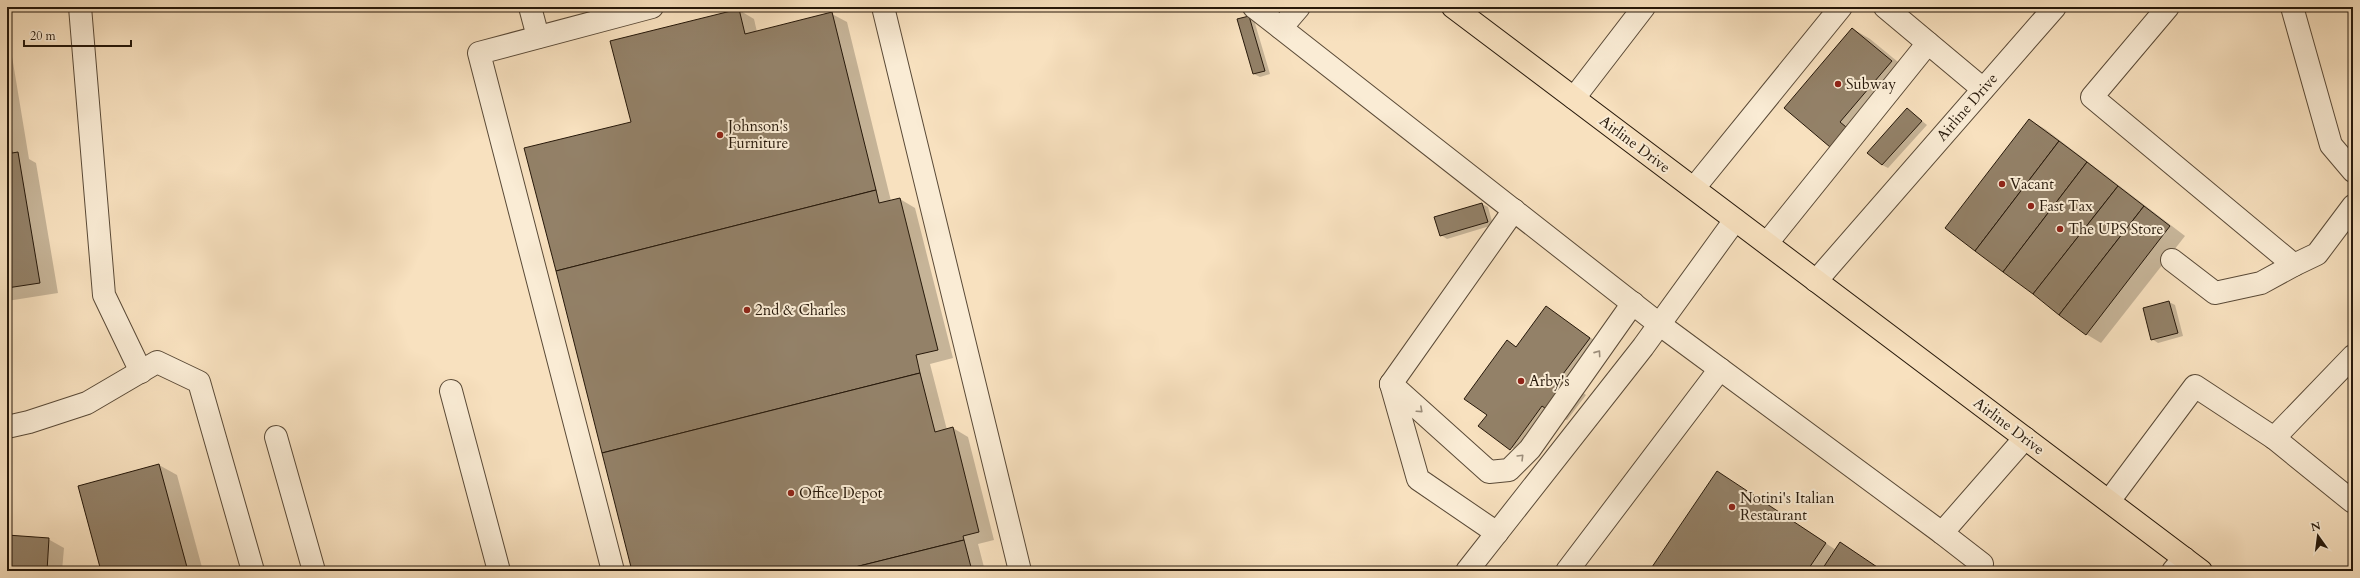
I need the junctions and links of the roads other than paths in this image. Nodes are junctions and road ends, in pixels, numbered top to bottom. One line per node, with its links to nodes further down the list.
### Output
1 (80, 7): 32 (street)
2 (530, 7): 15 (street)
3 (652, 7): 15 (street)
4 (883, 7): 49 (street)
5 (1254, 7): 14 (street)
6 (1300, 7): 14 (street)
7 (1453, 7): 18 (main road, Airline Drive)
8 (1644, 7): 18 (street)
9 (1841, 7): 20 (street)
10 (1885, 7): 16 (street)
11 (2055, 7): 17 (street, Airline Drive)
12 (2168, 7): 26 (street)
13 (2292, 7): 19 (street)
14 (1281, 28): 22 (street)
15 (538, 37): 48 (street)
16 (1928, 43): 17 (street); 24 (street)
17 (1983, 89): 27 (street, Airline Drive)
18 (1574, 98): 20 (main road, Airline Drive)
19 (2353, 171)
20 (1694, 188): 23 (main road, Airline Drive)
21 (2353, 206): 26 (street)
22 (1514, 210): 28 (street); 33 (street)
23 (1735, 220): 24 (main road, Airline Drive); 29 (street)
24 (1767, 243): 27 (main road, Airline Drive)
25 (2172, 260): 26 (street)
26 (2294, 265)
27 (1816, 281): 37 (main road, Airline Drive)
28 (1633, 303): 29 (street); 33 (street, one-way to 28)
29 (1660, 324): 31 (street); 41 (street)
30 (2353, 356): 38 (street)
31 (1720, 369): 42 (street); 51 (street)
32 (141, 372): 35 (street); 45 (street)
33 (1391, 384): 41 (street)
34 (451, 391): 47 (street)
35 (7, 427)
36 (276, 437): 46 (street)
37 (2025, 438): 39 (main road, Airline Drive); 42 (street)
38 (2274, 438): 39 (street); 40 (street)
39 (2109, 501): 44 (main road, Airline Drive)
40 (2353, 502)
41 (1497, 533): 50 (street)
42 (1942, 533): 43 (street)
43 (1982, 564)
44 (2179, 565): 52 (main road, Airline Drive)
45 (253, 571)
46 (314, 571)
47 (499, 571)
48 (613, 571)
49 (1020, 571)
50 (1467, 571)
51 (1567, 571)
52 (2201, 571)

